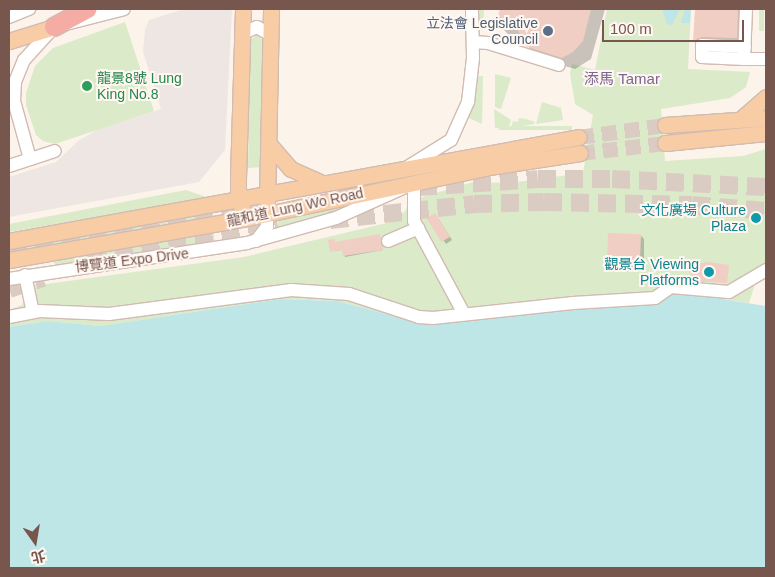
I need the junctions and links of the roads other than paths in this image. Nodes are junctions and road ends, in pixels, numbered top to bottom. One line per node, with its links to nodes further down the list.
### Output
1 (88, 9): 9 (highway)
2 (124, 9): 9 (street)
3 (243, 9): 11 (main road)
4 (271, 9): 12 (main road)
5 (464, 9): 13 (street)
6 (472, 9): 13 (street)
7 (746, 9): 15 (street)
8 (19, 13): 10 (street)
9 (54, 27): 14 (main road); 29 (street)
10 (9, 28)
11 (243, 33): 12 (street); 35 (main road)
12 (269, 34): 25 (main road)
13 (473, 37): 16 (street); 23 (street)
14 (9, 41)
15 (766, 59)
16 (559, 65)
17 (766, 97): 18 (main road)
18 (742, 118): 19 (main road); 20 (main road)
19 (766, 118)
20 (665, 124)
21 (766, 133): 24 (main road)
22 (579, 137): 28 (main road, 龍和道 Lung Wo Road)
23 (451, 140): 28 (street); 31 (street)
24 (665, 143)
25 (269, 144): 33 (main road); 34 (main road)
26 (55, 151): 29 (street)
27 (580, 153): 32 (main road, 龍和道 Lung Wo Road)
28 (456, 157): 31 (main road, 龍和道 Lung Wo Road)
29 (30, 159): 30 (street)
30 (9, 166)
31 (408, 166): 33 (main road, 龍和道 Lung Wo Road)
32 (414, 182): 36 (main road, 龍和道 Lung Wo Road); 38 (street); 40 (street, 博覽道 Expo Drive)
33 (321, 183): 34 (main road, 龍和道 Lung Wo Road)
34 (266, 194): 35 (main road, 龍和道 Lung Wo Road); 36 (main road)
35 (238, 198): 37 (main road); 39 (main road, 龍和道 Lung Wo Road)
36 (267, 213): 37 (main road, 龍和道 Lung Wo Road); 40 (street)
37 (248, 218): 42 (main road, 龍和道 Lung Wo Road)
38 (418, 228): 41 (street); 47 (street)
39 (9, 241)
40 (256, 241): 44 (street, 博覽道 Expo Drive)
41 (388, 241)
42 (9, 260)
43 (766, 270): 47 (street)
44 (25, 275): 45 (street, 博覽道 Expo Drive); 46 (street)
45 (9, 279)
46 (33, 312): 47 (street); 48 (street)
47 (464, 314)
48 (9, 316)

